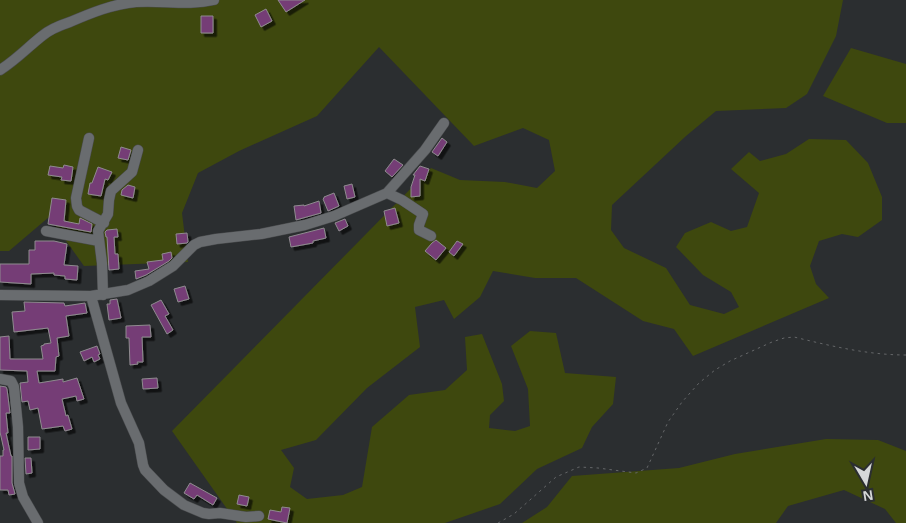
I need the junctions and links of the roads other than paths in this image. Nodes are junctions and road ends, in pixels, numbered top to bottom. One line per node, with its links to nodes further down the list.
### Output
1 (214, 0): 2 (street)
2 (0, 70)
3 (444, 123): 6 (street)
4 (89, 138): 7 (street)
5 (138, 150): 7 (street)
6 (387, 193): 9 (street); 12 (street)
7 (104, 223): 10 (street)
8 (46, 231): 10 (street)
9 (431, 236)
10 (99, 242): 12 (street)
11 (0, 295): 13 (street)
12 (103, 295): 13 (street)
13 (92, 296): 15 (street)
14 (0, 379): 16 (street)
15 (260, 516)
16 (38, 523)

